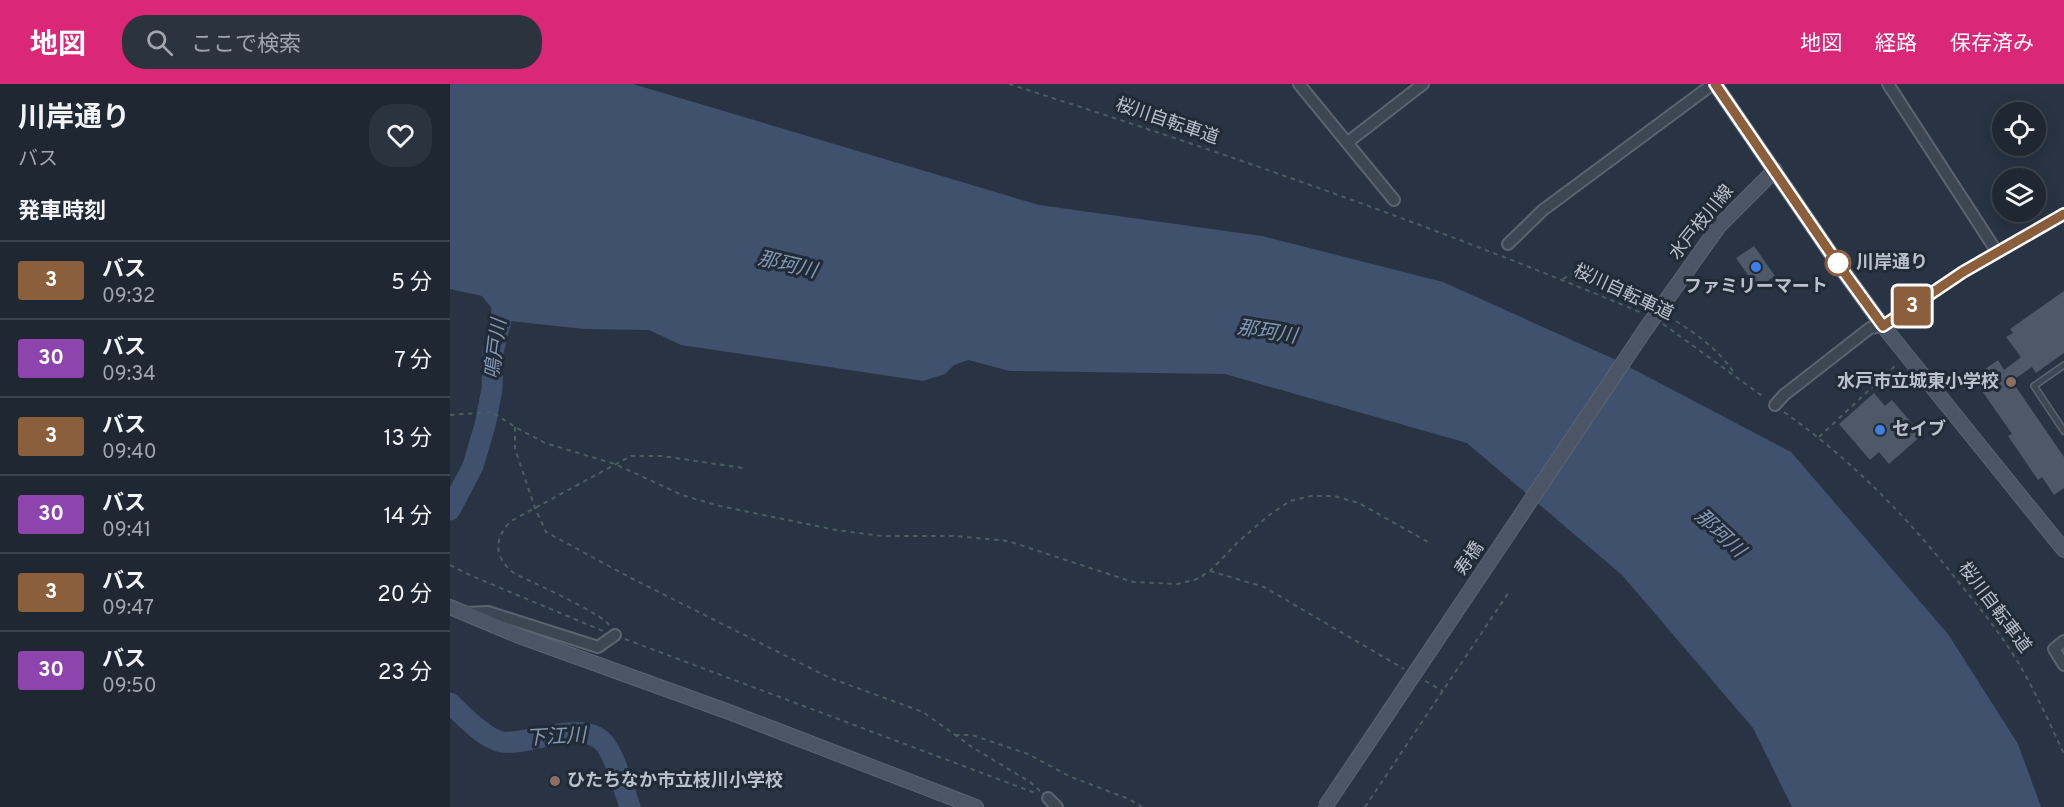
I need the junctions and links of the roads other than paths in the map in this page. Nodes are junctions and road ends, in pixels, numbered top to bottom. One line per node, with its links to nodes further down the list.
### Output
1 (1299, 84): 5 (street)
2 (1423, 84): 5 (street)
3 (1714, 84): 6 (street); 9 (street)
4 (1888, 84): 10 (street)
5 (1348, 142): 7 (street)
6 (1775, 170): 11 (street, 水戸枝川線); 12 (street)
7 (1394, 200)
8 (2064, 214): 10 (street)
9 (1508, 244)
10 (1997, 252): 12 (street)
11 (1649, 325): 25 (street, 寿橋, bridge)
12 (1883, 326): 14 (street); 16 (street)
13 (2064, 365): 15 (lane)
14 (1774, 405)
15 (2064, 431)
16 (2064, 550)
17 (450, 607): 18 (street)
18 (463, 613): 19 (street); 23 (street)
19 (615, 635)
20 (2064, 641): 21 (street)
21 (2064, 665)
22 (1048, 798): 24 (street)
23 (975, 807)
24 (1057, 807)
25 (1324, 807)

